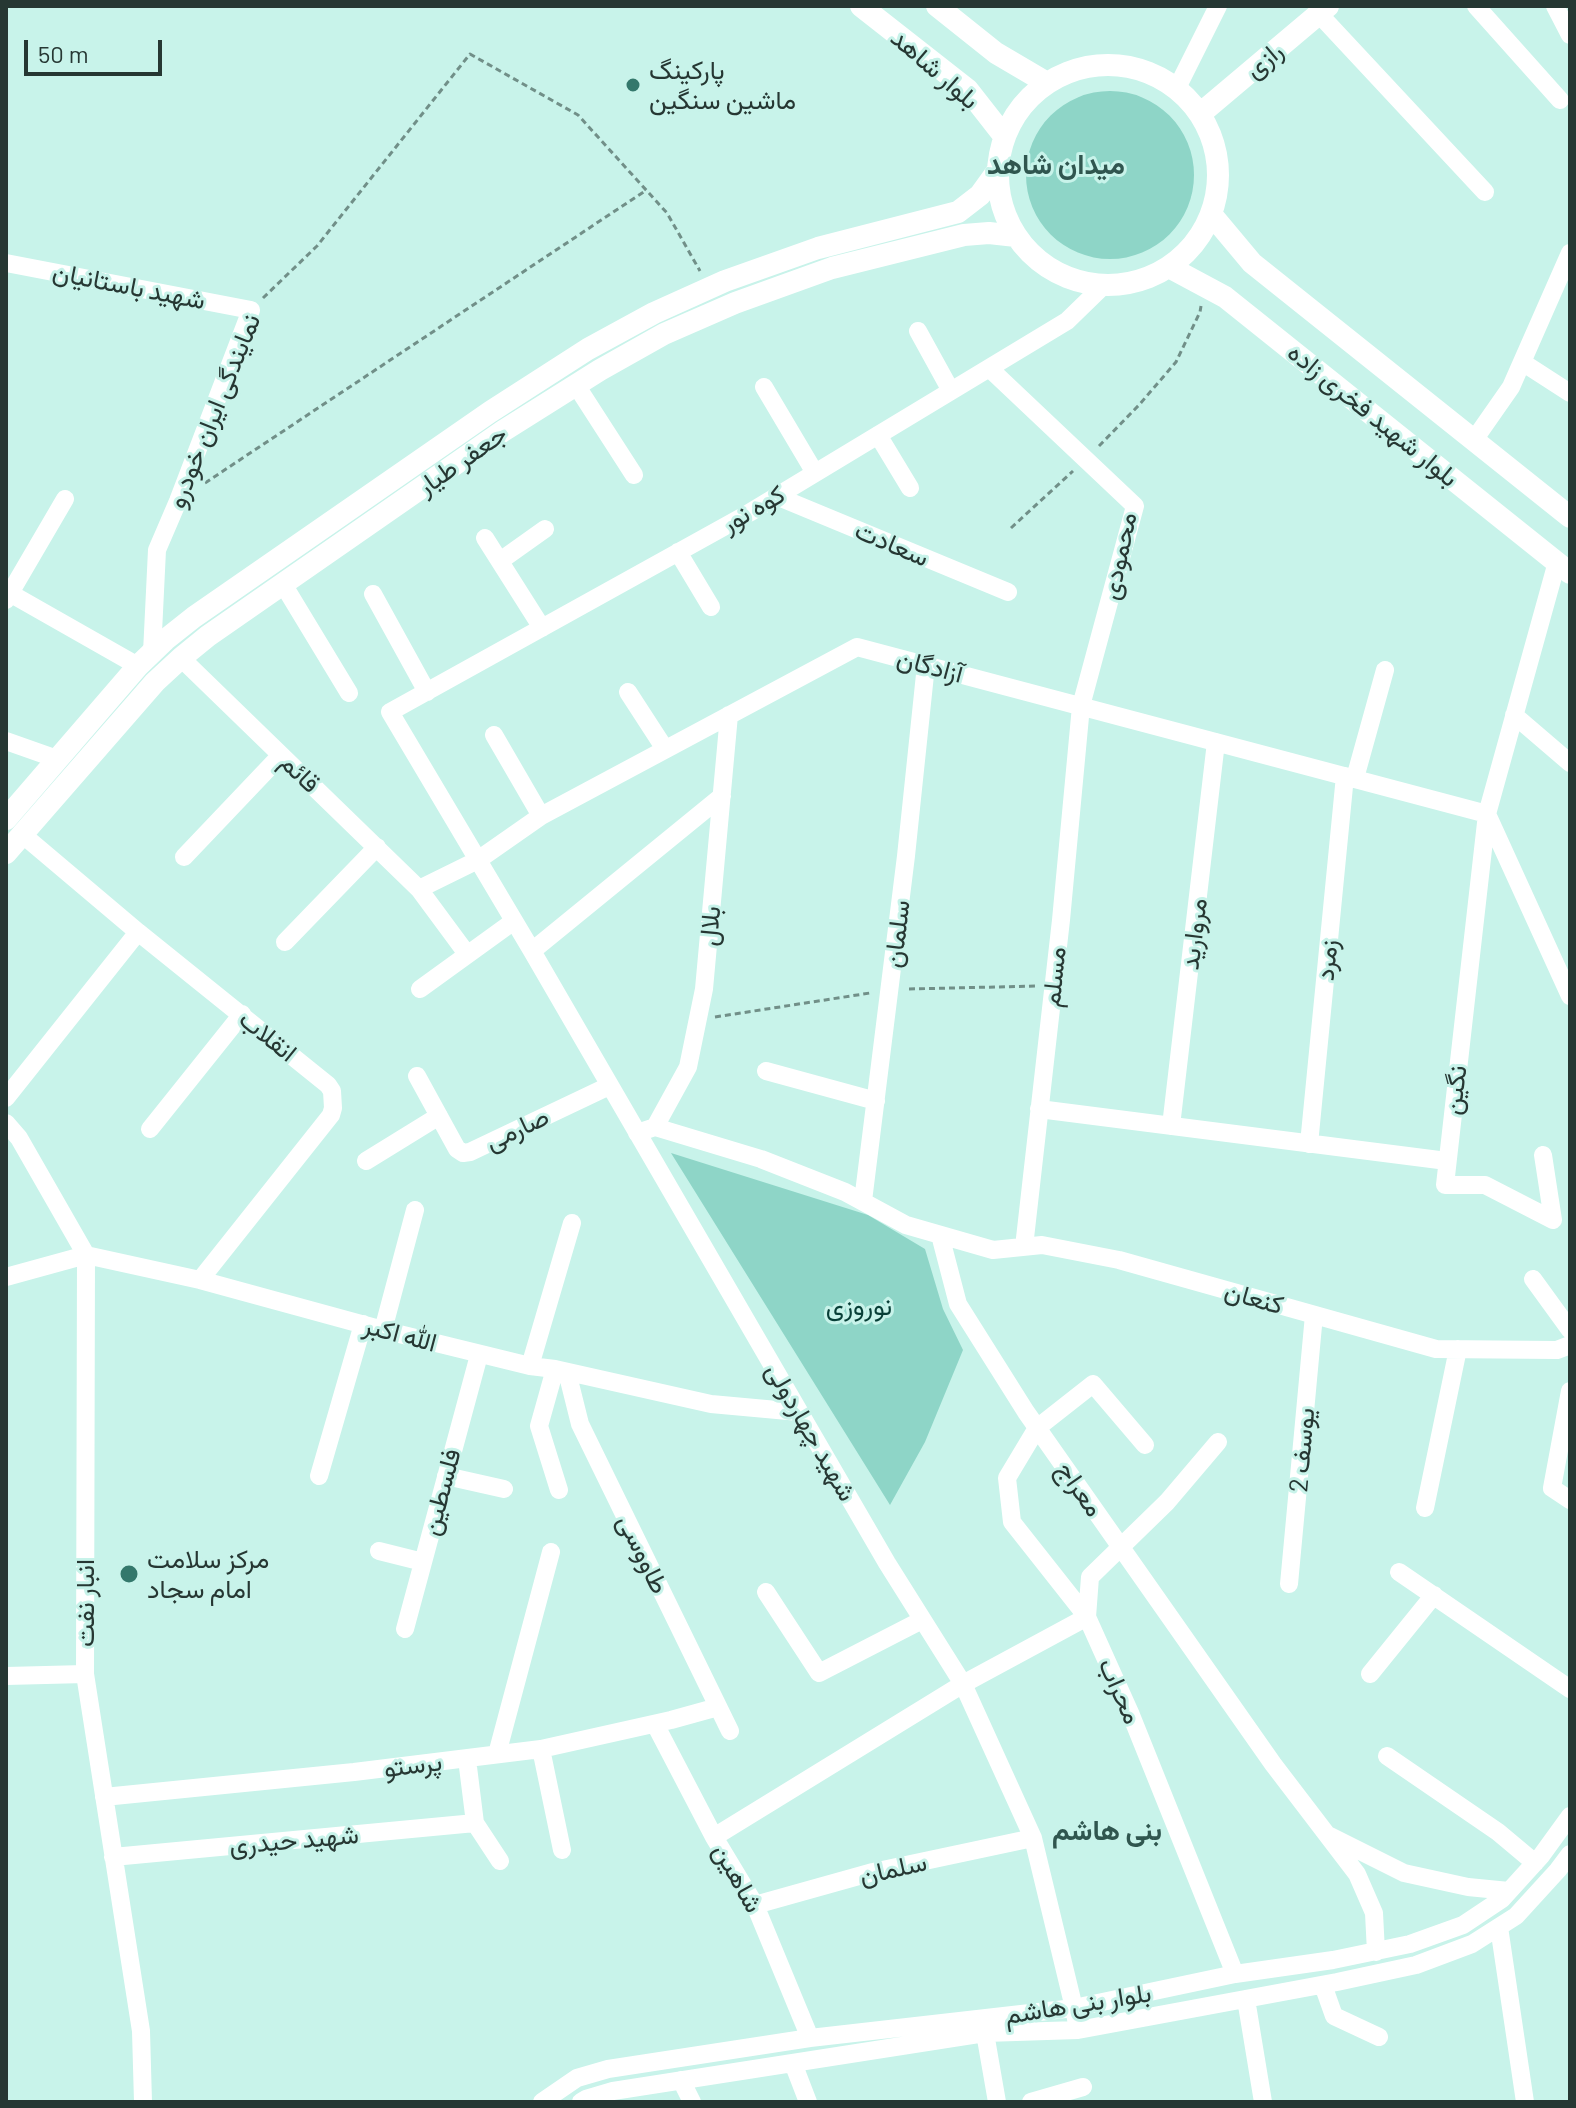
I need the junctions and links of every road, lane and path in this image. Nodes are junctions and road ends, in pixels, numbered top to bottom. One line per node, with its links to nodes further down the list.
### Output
1 (861, 6): 12 (main road, بلوار شاهد)
2 (937, 6): 8 (main road, بلوار شاهد)
3 (1218, 6): 9 (street)
4 (1476, 6): 10 (street)
5 (1555, 6): 7 (street)
6 (1324, 10): 11 (main road, رازی); 15 (street)
7 (1570, 35)
8 (1047, 83): 9 (main road); 12 (main road)
9 (1177, 88): 11 (main road)
10 (1560, 100)
11 (1200, 114): 16 (main road)
12 (1004, 136): 13 (main road)
13 (998, 170): 17 (main road); 19 (main road, جعفر طیار)
14 (646, 190): 24 (path); 25 (path, نمایندگی ایران خودرو); 41 (path)
15 (1485, 192)
16 (1211, 214): 21 (main road); 34 (main road, بلوار شهید فخری زاده)
17 (1016, 236): 19 (main road, جعفر طیار); 23 (main road)
18 (1570, 253): 27 (street)
19 (825, 258): 24 (main road, جعفر طیار); 29 (main road, جعفر طیار)
20 (6, 263): 25 (street, شهید باستانیان)
21 (1169, 267): 22 (main road, بلوار شهید فخری زاده); 23 (main road)
22 (1203, 285): 35 (path); 48 (main road, بلوار شهید فخری زاده)
23 (1103, 286): 28 (street, کوه نور)
24 (710, 288): 56 (main road, جعفر طیار)
25 (251, 310): 41 (street, نمایندگی ایران خودرو)
26 (918, 331): 31 (street)
27 (1522, 362): 32 (street); 34 (street)
28 (989, 368): 31 (street, کوه نور); 35 (street, محمودی)
29 (576, 385): 37 (street); 49 (main road, جعفر طیار)
30 (764, 387): 36 (street)
31 (951, 391): 33 (street, کوه نور)
32 (1570, 393)
33 (878, 435): 36 (street, کوه نور); 38 (street)
34 (1474, 440): 42 (main road, بلوار شهید فخری زاده)
35 (1086, 459): 43 (path); 62 (street, محمودی)
36 (815, 473): 39 (street, کوه نور)
37 (634, 475)
38 (910, 488)
39 (776, 496): 46 (street, کوه نور); 50 (street, سعادت)
40 (65, 499): 51 (street)
41 (178, 501): 56 (street, نمایندگی ایران خودرو)
42 (1570, 517)
43 (1011, 528)
44 (545, 529): 47 (street)
45 (485, 538): 47 (street)
46 (678, 552): 53 (street); 54 (street, کوه نور)
47 (500, 561): 54 (street)
48 (1563, 568): 65 (street)
49 (283, 584): 55 (main road, جعفر طیار); 61 (street)
50 (1008, 592)
51 (7, 594): 56 (street)
52 (373, 594): 59 (street)
53 (711, 607)
54 (542, 628): 59 (street, کوه نور)
55 (181, 658): 70 (street, قائم); 77 (main road, جعفر طیار)
56 (145, 659): 71 (main road, جعفر طیار)
57 (926, 665): 62 (street, آزادگان); 64 (street, آزادگان); 96 (street, سلمان)
58 (1385, 670): 73 (street, زمرد)
59 (427, 692): 63 (street, کوه نور)
60 (628, 692): 69 (street)
61 (349, 693)
62 (1081, 706): 68 (street, آزادگان); 97 (street, مسلم)
63 (390, 712): 81 (street, شهید چهاردولی)
64 (729, 715): 69 (street, آزادگان); 74 (street, بلال)
65 (1514, 715): 72 (street); 75 (street)
66 (494, 735): 76 (street)
67 (6, 741): 71 (street)
68 (1216, 742): 73 (street, آزادگان); 100 (street, مروارید)
69 (665, 749): 76 (street, آزادگان)
70 (281, 755): 78 (street, قائم); 80 (street)
71 (57, 759): 77 (main road, جعفر طیار)
72 (1570, 763)
73 (1350, 777): 75 (street, آزادگان); 104 (street, زمرد)
74 (722, 796): 86 (street); 101 (street, بلال)
75 (1487, 814): 88 (street); 107 (street, نگین)
76 (541, 816): 81 (street, آزادگان)
77 (14, 827): 79 (main road, جعفر طیار); 84 (street, انقلاب)
78 (377, 847): 82 (street, قائم); 85 (street)
79 (6, 853)
80 (184, 857)
81 (478, 860): 82 (street, آزادگان); 83 (street, شهید چهاردولی)
82 (419, 889): 87 (street, قائم)
83 (514, 921): 86 (street, شهید چهاردولی); 87 (street)
84 (138, 932): 91 (street, انقلاب); 95 (street)
85 (285, 942)
86 (532, 951): 94 (street, شهید چهاردولی)
87 (467, 954): 89 (street)
88 (1562, 959): 90 (street)
89 (420, 989)
90 (1570, 996)
91 (242, 1014): 102 (street); 116 (street, انقلاب)
92 (766, 1071): 96 (street)
93 (417, 1076): 98 (street, صارمی)
94 (609, 1086): 98 (street, صارمی); 103 (street, شهید چهاردولی)
95 (6, 1098)
96 (876, 1101): 108 (street, سلمان)
97 (1039, 1109): 100 (street); 112 (street, مسلم)
98 (439, 1116): 106 (street)
99 (6, 1123): 113 (street, انبار نفت)
100 (1171, 1126): 104 (street)
101 (655, 1127): 103 (street); 108 (street)
102 (150, 1129)
103 (637, 1133): 127 (street, شهید چهاردولی)
104 (1309, 1144): 107 (street)
105 (1543, 1155): 107 (street)
106 (366, 1161)
107 (1447, 1161)
108 (863, 1201): 111 (street)
109 (415, 1210): 119 (street)
110 (572, 1223): 124 (street)
111 (940, 1235): 112 (street, کنعان); 128 (street, معراج)
112 (1024, 1247): 117 (street, کنعان)
113 (86, 1255): 114 (street, الله اکبر); 116 (street, الله اکبر); 149 (street, انبار نفت)
114 (6, 1277)
115 (1533, 1279): 120 (street)
116 (200, 1280): 118 (street, الله اکبر)
117 (1314, 1315): 122 (street, کنعان); 143 (street, یوسف 2)
118 (363, 1324): 119 (street, الله اکبر); 132 (street)
119 (383, 1330): 123 (street, الله اکبر)
120 (1570, 1330)
121 (1570, 1345): 122 (street, کنعان)
122 (1458, 1349): 137 (street)
123 (479, 1355): 124 (street, الله اکبر); 133 (street, فلسطین)
124 (530, 1366): 125 (street, الله اکبر)
125 (561, 1371): 127 (street, الله اکبر); 135 (street); 154 (street, طاووسی)
126 (1570, 1391): 131 (street)
127 (799, 1412): 147 (street, شهید چهاردولی)
128 (1037, 1428): 130 (street); 138 (street, معراج); 146 (street, محراب)
129 (1218, 1442): 138 (street)
130 (1145, 1445)
131 (1565, 1445): 136 (street)
132 (319, 1476)
133 (446, 1476): 134 (street); 141 (street, فلسطین)
134 (504, 1489)
135 (559, 1490)
136 (1570, 1500)
137 (1425, 1508)
138 (1121, 1547): 146 (street); 164 (street, معراج)
139 (379, 1551): 141 (street)
140 (551, 1552): 158 (street)
141 (423, 1562): 148 (street, فلسطین)
142 (1399, 1572): 145 (street)
143 (1289, 1584)
144 (766, 1592): 147 (street)
145 (1434, 1595): 150 (street); 153 (street)
146 (1087, 1617): 152 (street); 176 (street, محراب)
147 (922, 1620): 152 (street, شهید چهاردولی)
148 (405, 1629)
149 (85, 1674): 151 (street); 161 (street, انبار نفت)
150 (1370, 1674)
151 (6, 1676)
152 (963, 1684): 165 (street); 166 (street, شهید چهاردولی)
153 (1570, 1689)
154 (718, 1707): 155 (street, پرستو); 156 (street, طاووسی)
155 (655, 1724): 157 (street, پرستو); 165 (street, شاهین)
156 (730, 1731)
157 (541, 1749): 158 (street, پرستو); 167 (street)
158 (497, 1754): 161 (street, پرستو)
159 (1387, 1756): 171 (street)
160 (468, 1767): 163 (street)
161 (104, 1797): 168 (street, انبار نفت)
162 (1570, 1816): 171 (street, بلوار بنی هاشم)
163 (475, 1823): 168 (street, شهید حیدری); 170 (street)
164 (1327, 1835): 172 (street, معراج); 175 (street)
165 (714, 1837): 173 (street, شاهین)
166 (1033, 1838): 173 (street, سلمان); 179 (street, شهید چهاردولی)
167 (562, 1850)
168 (113, 1857): 187 (street, انبار نفت)
169 (1569, 1858): 174 (street, بلوار بنی هاشم)
170 (500, 1861)
171 (1535, 1863): 172 (street, بلوار بنی هاشم)
172 (1509, 1891): 175 (street, بلوار بنی هاشم)
173 (755, 1905): 183 (street, شاهین)
174 (1499, 1927): 177 (street, بلوار بنی هاشم); 196 (street)
175 (1376, 1952): 176 (street, بلوار بنی هاشم)
176 (1235, 1974): 179 (street, بلوار بنی هاشم)
177 (1323, 1985): 178 (street, بلوار بنی هاشم); 182 (street)
178 (1246, 1999): 180 (street, بلوار بنی هاشم); 195 (street)
179 (1074, 2008): 180 (street, شهید چهاردولی); 183 (street, بلوار بنی هاشم)
180 (1078, 2030): 181 (street, بلوار بنی هاشم)
181 (985, 2033): 184 (street, بلوار بنی هاشم); 193 (street)
182 (1379, 2037)
183 (810, 2038): 188 (street, بلوار بنی هاشم)
184 (793, 2063): 185 (street, بلوار بنی هاشم); 192 (street)
185 (678, 2081): 189 (street, بلوار بنی هاشم); 190 (street); 191 (street)
186 (1083, 2087): 194 (street)
187 (143, 2102)
188 (542, 2102)
189 (581, 2102)
190 (667, 2102)
191 (692, 2102)
192 (808, 2102)
193 (997, 2102)
194 (1031, 2102)
195 (1263, 2102)
196 (1525, 2102)

